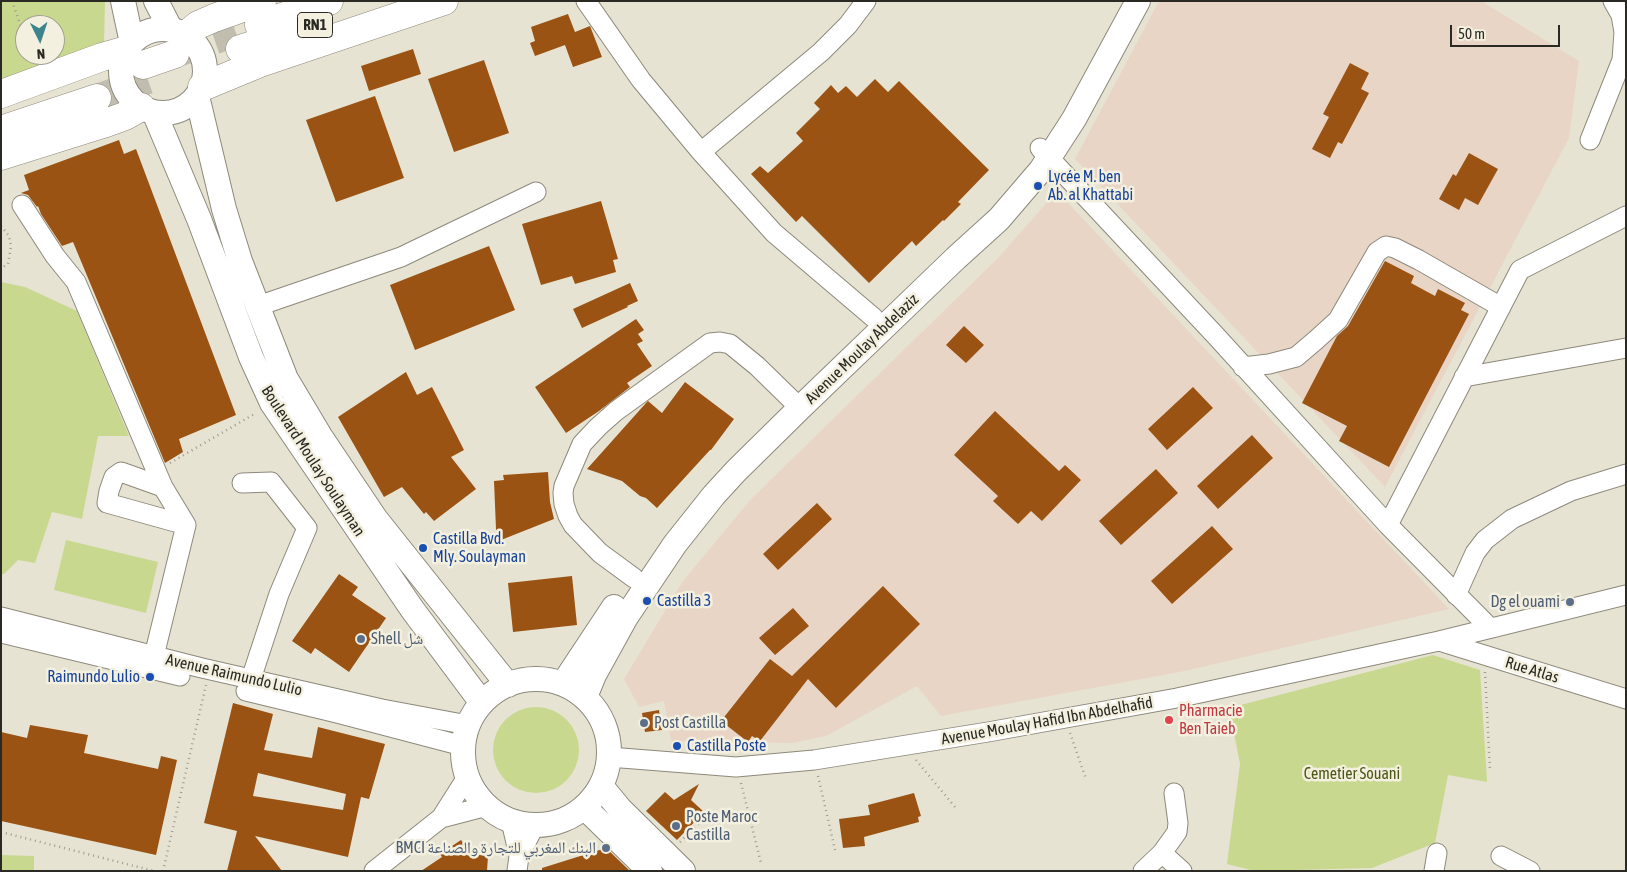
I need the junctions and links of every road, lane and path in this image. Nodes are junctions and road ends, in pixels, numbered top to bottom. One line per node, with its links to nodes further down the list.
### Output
1 (12, 1): 13 (path)
2 (123, 1): 15 (main road)
3 (156, 1): 14 (main road)
4 (262, 1): 14 (highway)
5 (329, 1): 6 (highway, RN1)
6 (390, 1)
7 (444, 1): 17 (highway)
8 (586, 1): 23 (street)
9 (866, 1): 23 (street)
10 (1122, 1): 16 (main road, Avenue Moulay Abdelaziz)
11 (1138, 1): 16 (main road, Avenue Moulay Abdelaziz)
12 (1613, 1): 22 (street)
13 (17, 15)
14 (178, 47): 15 (highway); 17 (main road)
15 (137, 60): 18 (highway); 19 (main road)
16 (1092, 72): 24 (main road, Avenue Moulay Abdelaziz)
17 (200, 91): 19 (main road); 31 (main road, Boulevard Moulay Soulayman)
18 (1, 94)
19 (148, 109): 25 (highway); 38 (main road, Boulevard Moulay Soulayman)
20 (1, 110): 21 (highway)
21 (1, 130)
22 (1590, 140)
23 (701, 152): 33 (street)
24 (1045, 153): 33 (main road, Avenue Moulay Abdelaziz); 34 (main road, Avenue Moulay Abdelaziz); 36 (street)
25 (1, 156)
26 (536, 192): 31 (street)
27 (22, 205): 41 (street)
28 (1626, 216): 32 (street)
29 (1, 226): 30 (path)
30 (1, 268)
31 (258, 306): 57 (main road, Boulevard Moulay Soulayman)
32 (1501, 307): 36 (street); 37 (street)
33 (874, 318): 34 (main road, Avenue Moulay Abdelaziz)
34 (861, 340): 39 (main road, Avenue Moulay Abdelaziz)
35 (1626, 348): 37 (street)
36 (1243, 367): 44 (street)
37 (1464, 377): 44 (street)
38 (272, 403): 41 (path); 60 (main road, Boulevard Moulay Soulayman)
39 (796, 404): 45 (main road, Avenue Moulay Abdelaziz); 45 (street); 58 (main road, Avenue Moulay Abdelaziz)
40 (1626, 474): 46 (street)
41 (159, 479): 43 (street); 43 (street)
42 (242, 484): 54 (street)
43 (186, 525): 53 (street)
44 (1388, 525): 46 (street)
45 (634, 578): 56 (main road, Avenue Moulay Abdelaziz)
46 (1456, 595): 49 (street)
47 (1626, 595): 49 (street, Avenue Moulay Hafid Ibn Abdelhafid)
48 (1, 617): 53 (street, Avenue Raimundo Lulio)
49 (1489, 628): 51 (street, Avenue Moulay Hafid Ibn Abdelhafid)
50 (1, 633): 55 (street, Avenue Raimundo Lulio)
51 (1439, 641): 52 (street, Rue Atlas); 61 (street, Avenue Moulay Hafid Ibn Abdelhafid)
52 (1484, 655): 59 (street, Rue Atlas); 67 (path)
53 (154, 656): 54 (street, Avenue Raimundo Lulio)
54 (251, 679): 62 (street, Avenue Raimundo Lulio)
55 (207, 682): 62 (street, Avenue Raimundo Lulio); 87 (path)
56 (563, 684): 57 (main road); 58 (main road)
57 (508, 685): 60 (main road)
58 (585, 697): 64 (main road)
59 (1626, 699)
60 (482, 702): 62 (main road)
61 (1065, 718): 63 (street, Avenue Moulay Hafid Ibn Abdelhafid); 69 (path)
62 (465, 736): 68 (main road)
63 (904, 745): 65 (street, Avenue Moulay Hafid Ibn Abdelhafid); 74 (path)
64 (609, 757): 66 (street, Avenue Moulay Hafid Ibn Abdelhafid); 70 (main road)
65 (814, 760): 66 (street, Avenue Moulay Hafid Ibn Abdelhafid); 80 (path)
66 (736, 767): 83 (path)
67 (1490, 770)
68 (467, 777): 72 (main road); 76 (street)
69 (1086, 779)
70 (601, 786): 73 (main road); 85 (main road)
71 (1174, 793): 81 (street)
72 (487, 806): 76 (street); 77 (main road)
73 (584, 807): 78 (main road); 85 (main road)
74 (955, 807)
75 (707, 815): 85 (path)
76 (440, 818): 88 (street)
77 (511, 821): 78 (main road); 84 (street)
78 (536, 825): 84 (street)
79 (1, 832): 86 (path)
80 (835, 850)
81 (1162, 852): 89 (street); 90 (street)
82 (1501, 856): 91 (street)
83 (761, 862)
84 (518, 863)
85 (666, 866)
86 (154, 871)
87 (163, 871)
88 (374, 871)
89 (1143, 871)
90 (1182, 871)
91 (1530, 871)

